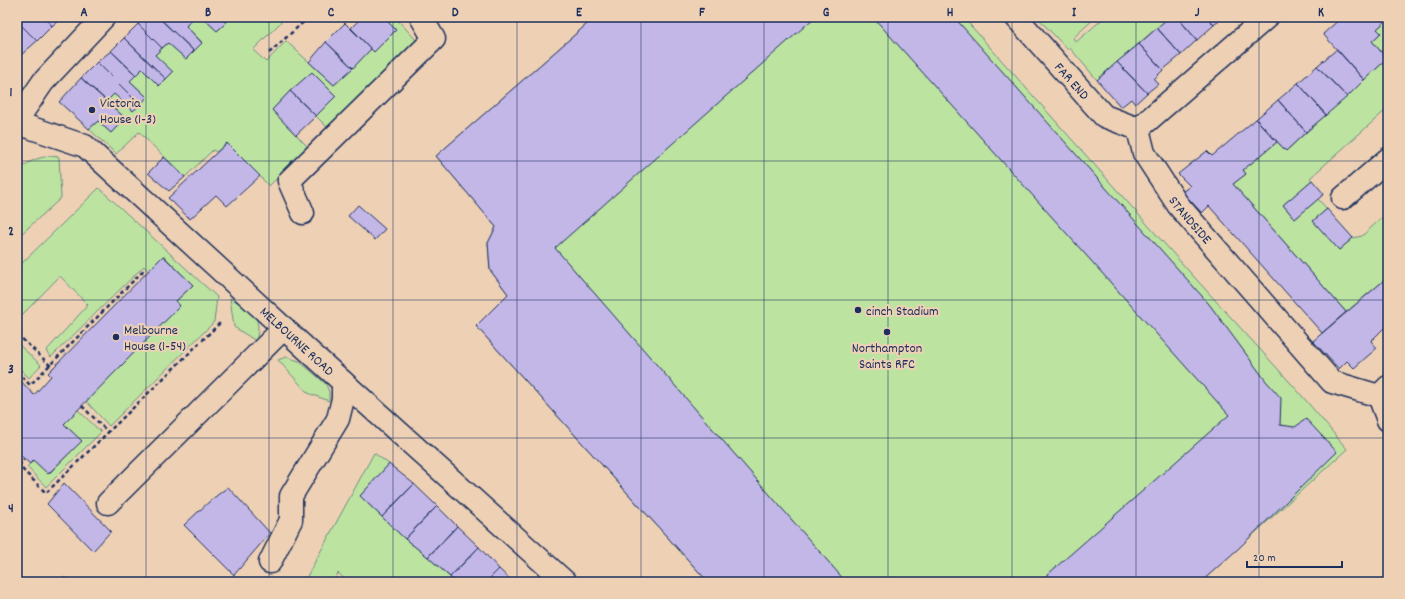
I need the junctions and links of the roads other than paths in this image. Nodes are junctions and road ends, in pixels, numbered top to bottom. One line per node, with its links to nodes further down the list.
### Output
1 (104, 17): 5 (street)
2 (421, 17): 9 (street)
3 (1016, 17): 6 (street, FAR END)
4 (1267, 17): 6 (street)
5 (17, 122): 10 (street, MELBOURNE ROAD)
6 (1138, 129): 12 (street, STANDSIDE)
7 (1388, 159): 8 (street)
8 (1343, 198)
9 (303, 212)
10 (284, 328): 11 (street, MELBOURNE ROAD); 14 (street)
11 (343, 382): 15 (street); 16 (street, MELBOURNE ROAD)
12 (1383, 391): 13 (street)
13 (1388, 420)
14 (108, 503)
15 (270, 562)
16 (565, 582)

